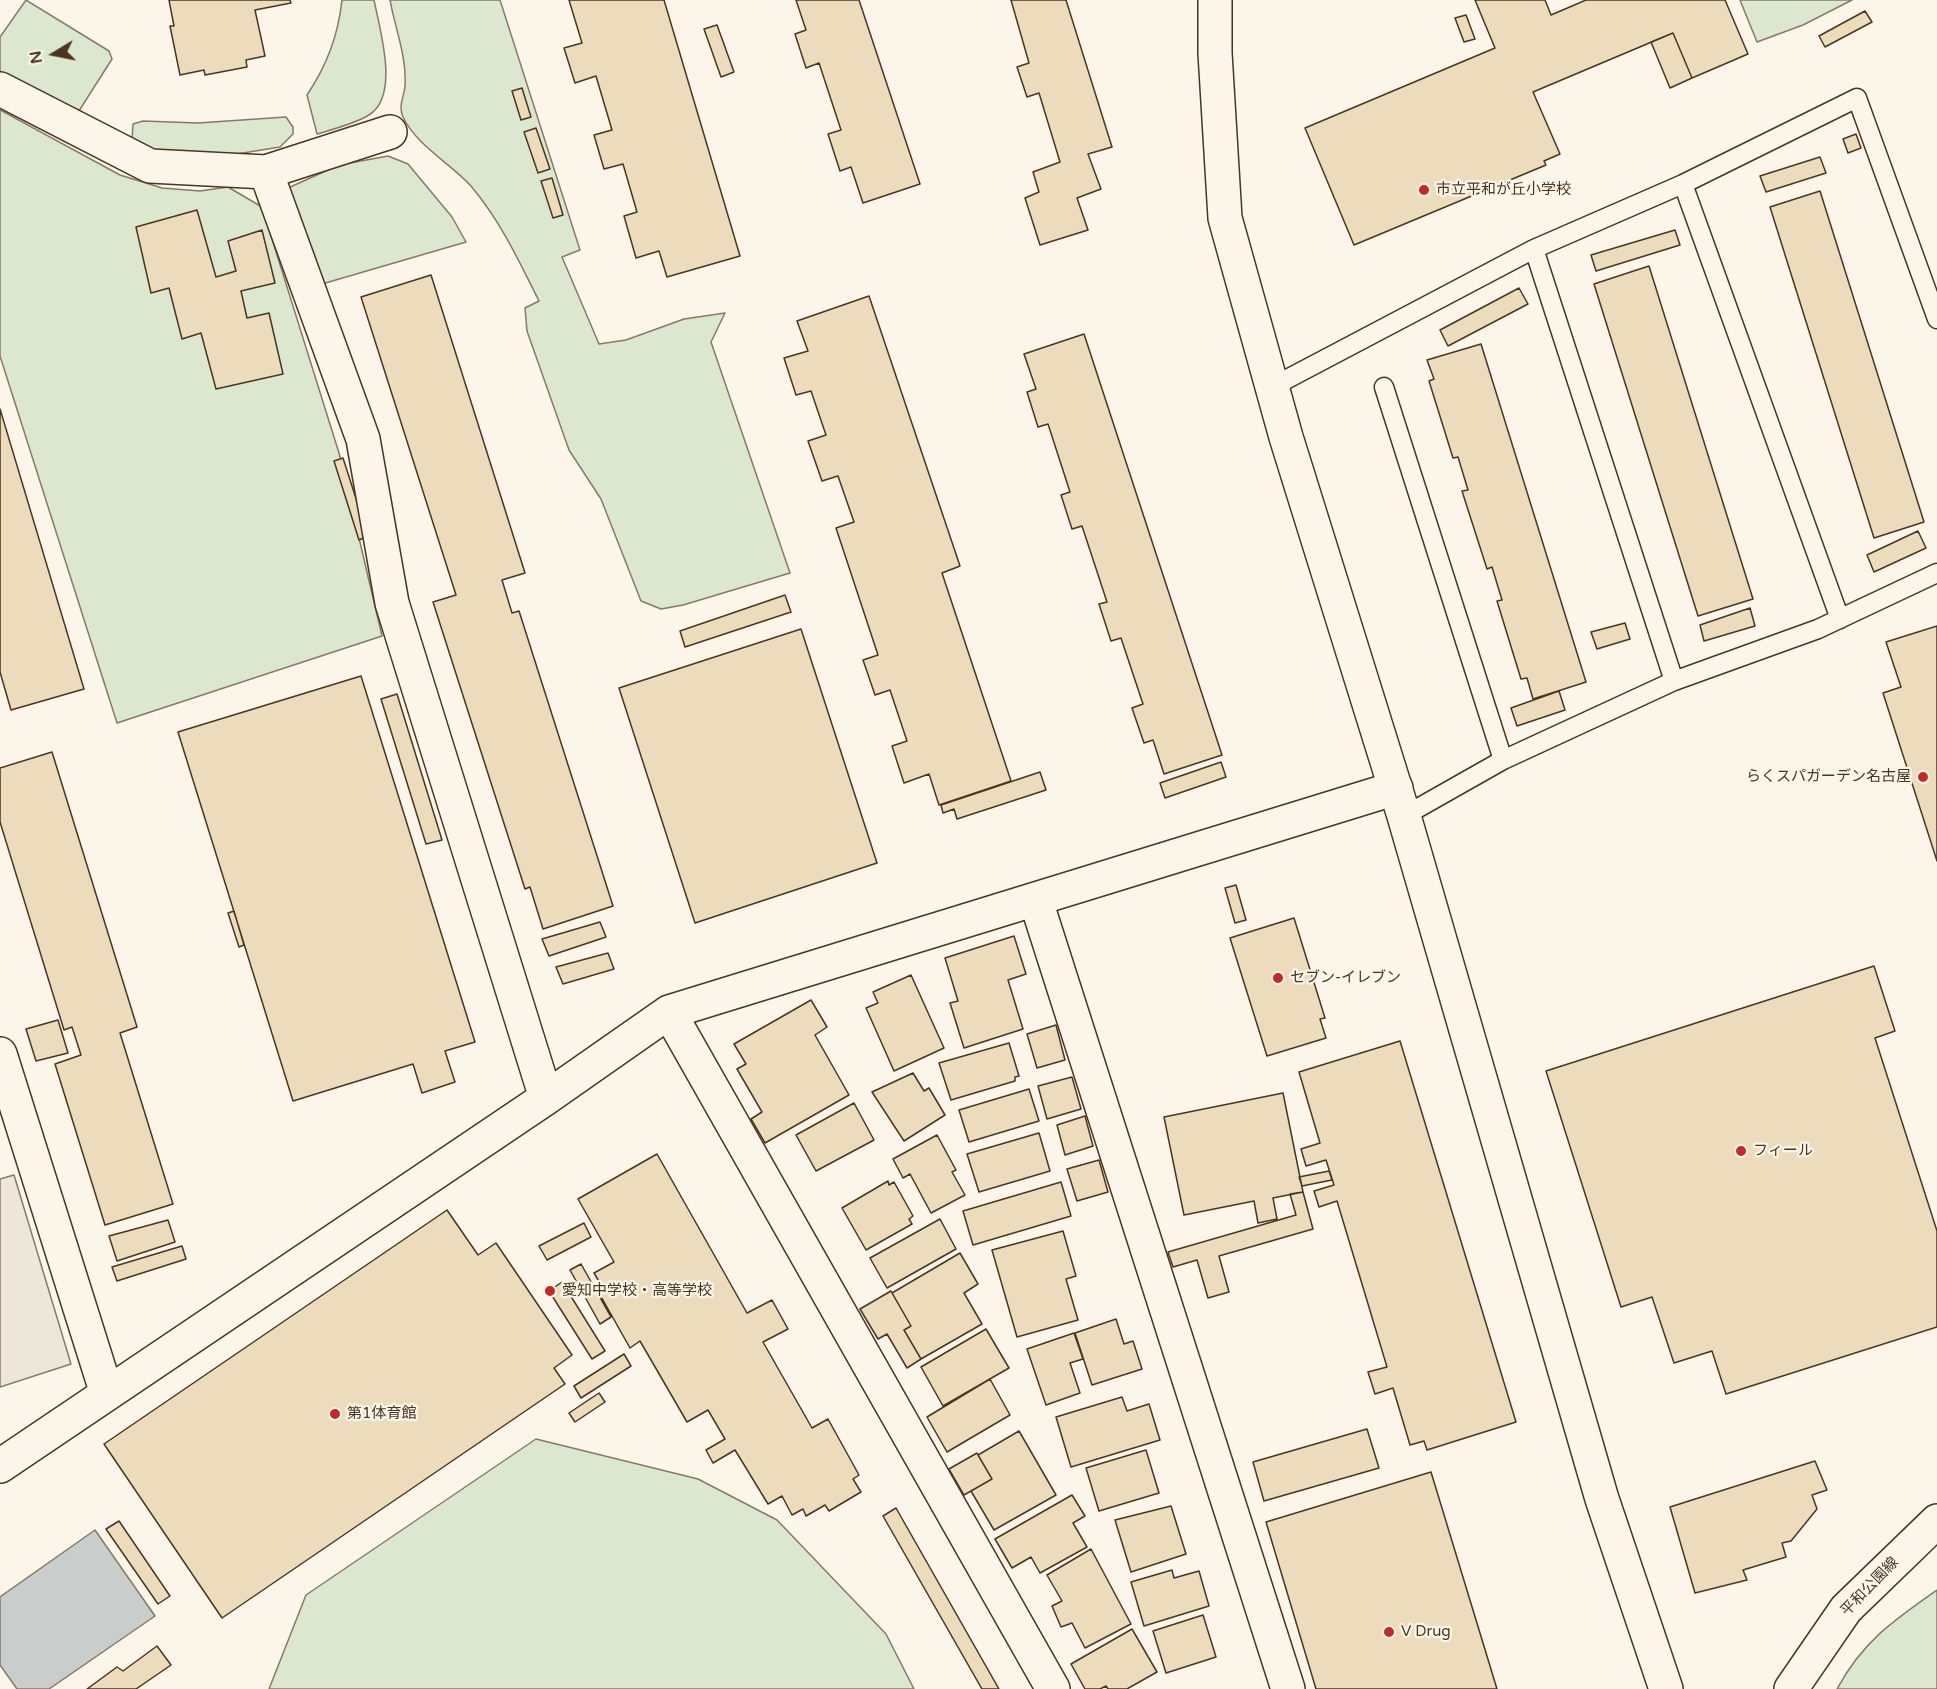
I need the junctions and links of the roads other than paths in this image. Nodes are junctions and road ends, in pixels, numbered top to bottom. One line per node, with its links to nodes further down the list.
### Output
1 (1215, 0): 8 (street)
2 (0, 89): 4 (street)
3 (390, 132): 4 (street)
4 (266, 172): 18 (street)
5 (1683, 184): 6 (lane); 7 (lane); 11 (lane)
6 (1534, 249): 8 (lane); 12 (lane)
7 (1937, 319)
8 (1272, 387): 14 (street)
9 (1384, 387): 13 (lane)
10 (1937, 573): 11 (lane)
11 (1840, 619): 12 (lane)
12 (1674, 681): 13 (lane)
13 (1503, 760): 14 (lane)
14 (1400, 802): 15 (street); 24 (street)
15 (1036, 902): 16 (street); 23 (street)
16 (669, 1012): 18 (street); 22 (street)
17 (3, 1071): 19 (street)
18 (546, 1098): 19 (street)
19 (107, 1394): 20 (street)
20 (0, 1466)
21 (1937, 1521): 25 (street, 平和公園線)
22 (1053, 1689)
23 (1288, 1689)
24 (1666, 1689)
25 (1791, 1689)

